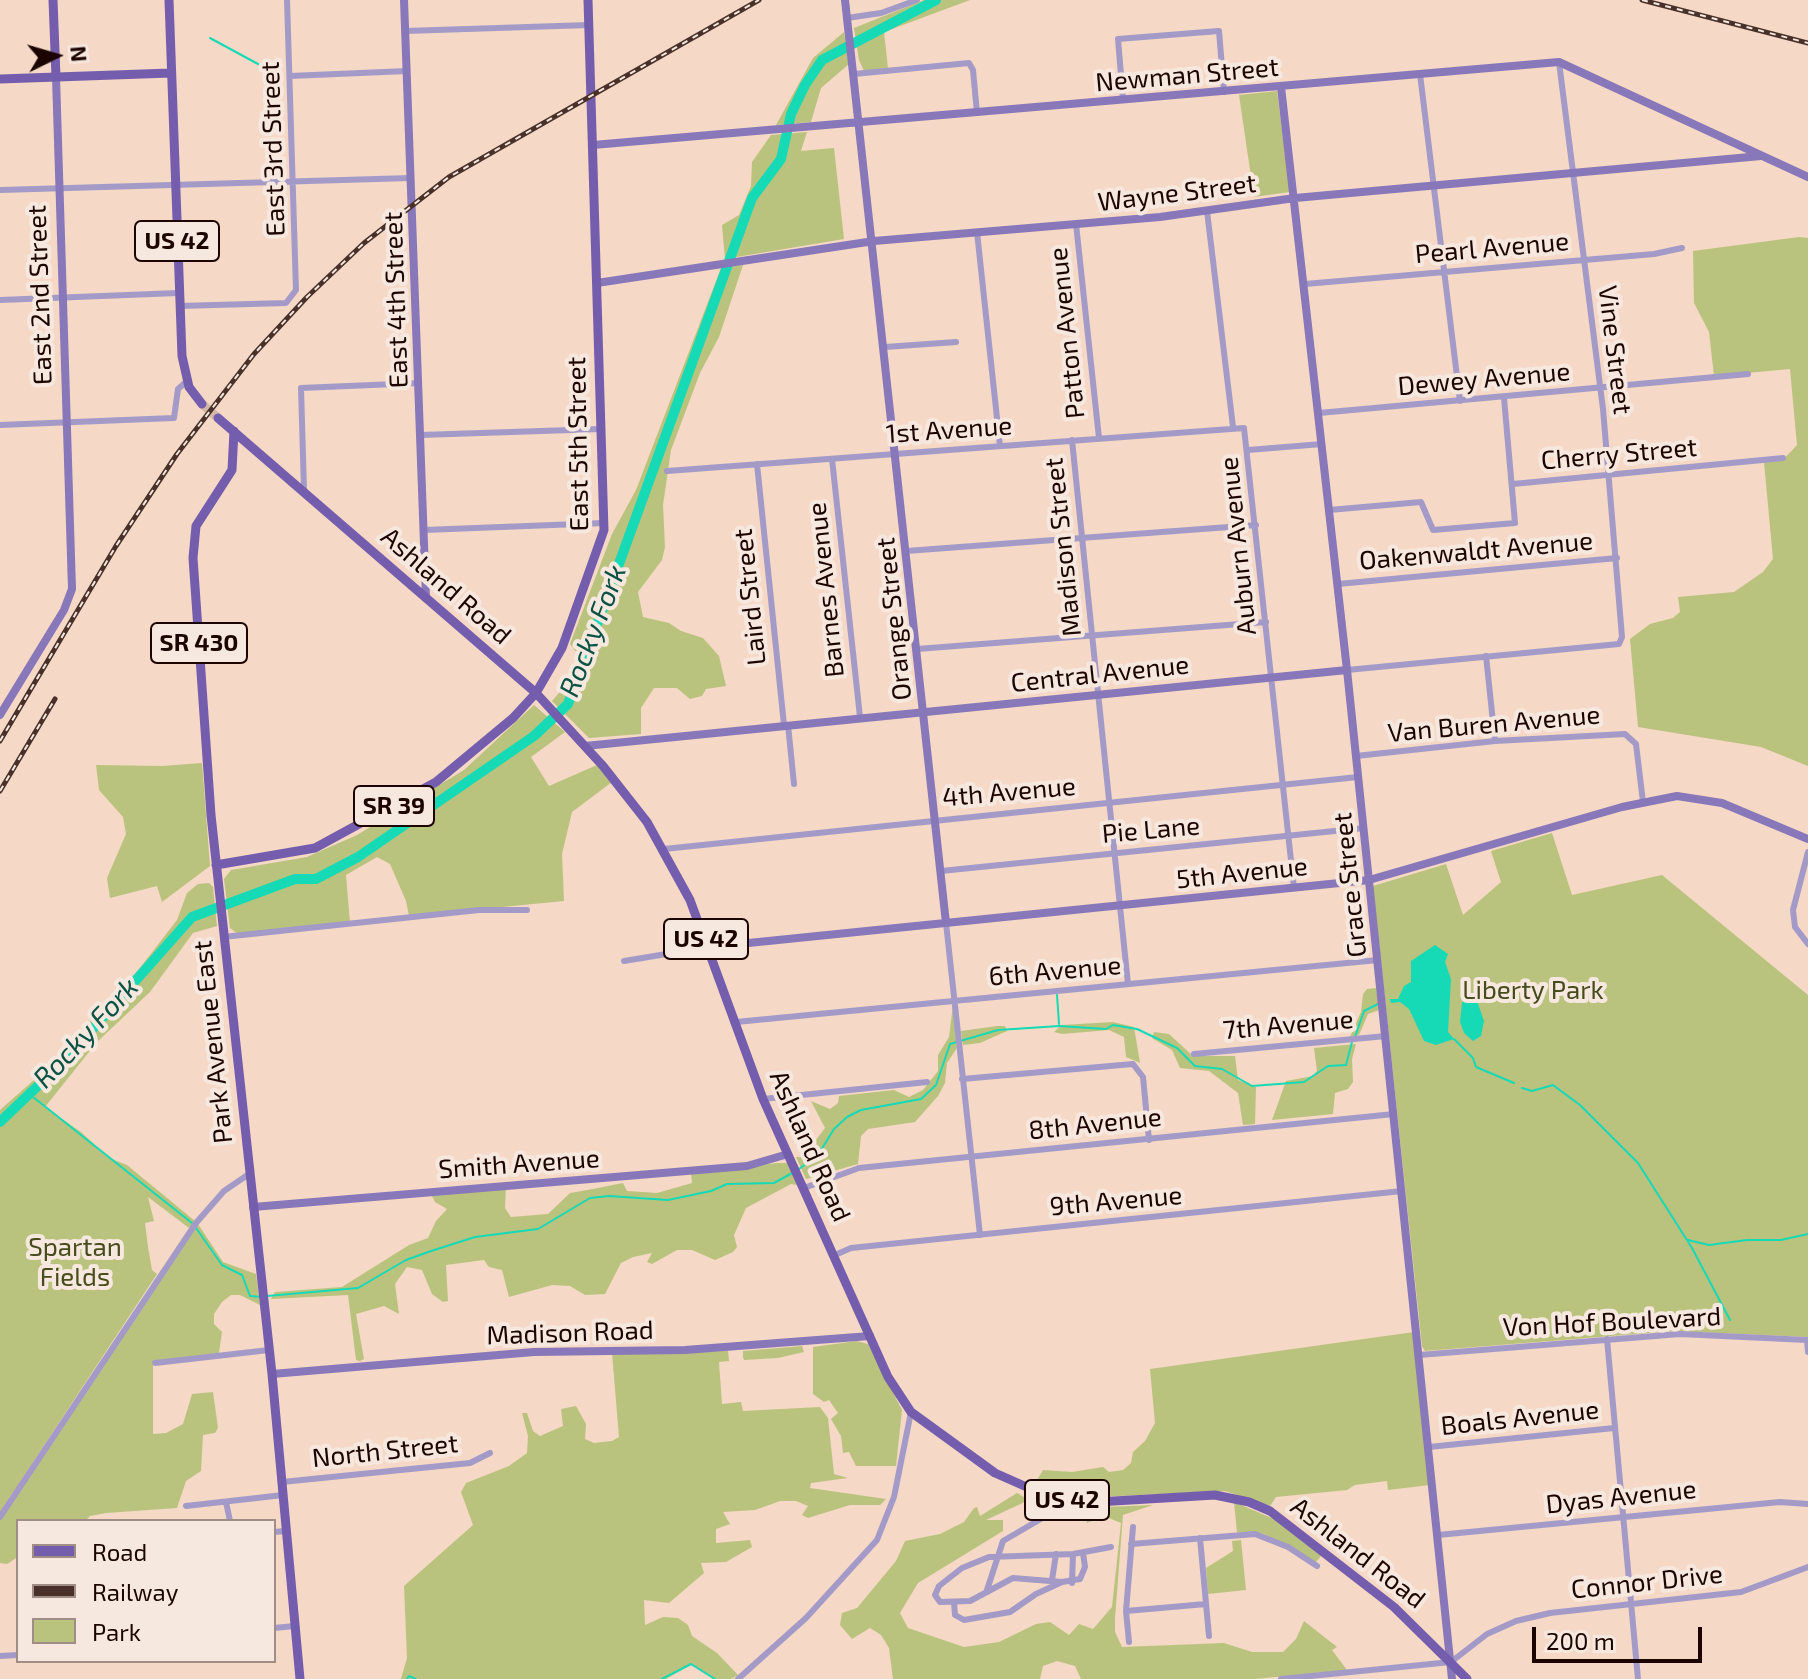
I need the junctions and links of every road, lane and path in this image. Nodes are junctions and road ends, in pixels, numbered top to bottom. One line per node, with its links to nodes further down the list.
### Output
1 (53, 0): 17 (main road, East 2nd Street)
2 (169, 0): 14 (main road)
3 (287, 0): 16 (street, East 3rd Street)
4 (404, 0): 10 (street, East 4th Street)
5 (588, 0): 9 (main road, East 5th Street)
6 (845, 0): 8 (street, Orange Street)
7 (917, 0): 8 (street)
8 (848, 19): 12 (street, Orange Street)
9 (589, 25): 10 (street); 24 (main road, East 5th Street)
10 (405, 31): 13 (street, East 4th Street)
11 (1559, 62): 15 (street, Newman Street); 25 (street, Newman Street); 26 (street, Vine Street)
12 (854, 70): 22 (street); 23 (street, Orange Street)
13 (407, 71): 16 (street); 28 (street, East 4th Street)
14 (171, 73): 17 (main road); 31 (main road, US 42)
15 (1420, 74): 19 (street, Newman Street); 30 (street)
16 (290, 76): 29 (street, East 3rd Street)
17 (56, 77): 18 (main road); 32 (street, East 2nd Street)
18 (0, 79)
19 (1281, 87): 20 (street, Newman Street); 34 (street, Grace Street)
20 (1224, 92): 21 (street, Newman Street); 21 (street)
21 (1123, 99): 22 (street, Newman Street)
22 (977, 113): 23 (street, Newman Street)
23 (860, 123): 24 (street, Newman Street); 38 (street, Orange Street)
24 (593, 145): 42 (main road, East 5th Street)
25 (1764, 156): 26 (street, Wayne Street); 27 (street, Newman Street)
26 (1573, 173): 30 (street, Wayne Street); 40 (street, Vine Street)
27 (1808, 177)
28 (411, 178): 29 (street); 52 (street, East 4th Street)
29 (294, 182): 31 (street); 47 (street, East 3rd Street)
30 (1433, 185): 34 (street, Wayne Street); 41 (street)
31 (175, 186): 32 (street); 44 (main road, US 42)
32 (59, 187): 33 (street); 45 (street, East 2nd Street)
33 (0, 190)
34 (1295, 198): 35 (street, Wayne Street); 43 (street, Grace Street)
35 (1207, 211): 36 (street, Wayne Street); 61 (street, Auburn Avenue)
36 (1076, 224): 37 (street, Wayne Street); 65 (street, Patton Avenue)
37 (977, 232): 38 (street, Wayne Street); 68 (street)
38 (874, 241): 42 (street, Wayne Street); 49 (street, Orange Street)
39 (1682, 248): 40 (street, Pearl Avenue)
40 (1584, 260): 41 (street, Pearl Avenue); 53 (street, Vine Street)
41 (1444, 272): 43 (street, Pearl Avenue); 55 (street)
42 (597, 283): 62 (main road, East 5th Street)
43 (1305, 284): 57 (street, Grace Street)
44 (178, 293): 45 (street); 47 (main road, US 42)
45 (63, 297): 46 (street); 59 (street, East 2nd Street)
46 (0, 300)
47 (179, 306): 51 (main road, US 42)
48 (956, 342): 49 (street)
49 (885, 347): 70 (street, Orange Street)
50 (1748, 374): 53 (street, Dewey Avenue)
51 (187, 381): 56 (main road, US 42); 59 (street)
52 (419, 383): 64 (street, East 4th Street); 77 (street)
53 (1599, 389): 54 (street, Dewey Avenue); 75 (street, Vine Street)
54 (1504, 398): 55 (street, Dewey Avenue); 76 (street)
55 (1460, 401): 57 (street, Dewey Avenue)
56 (202, 404)
57 (1319, 413): 67 (street, Grace Street)
58 (218, 418): 63 (main road, US 42)
59 (66, 423): 60 (street); 97 (street, East 2nd Street)
60 (0, 425)
61 (1233, 427): 65 (street, 1st Avenue); 69 (street, Auburn Avenue)
62 (601, 429): 64 (street); 79 (main road, East 5th Street)
63 (234, 431): 77 (main road, Ashland Road / US 42); 115 (main road, Park Avenue East / SR 430)
64 (421, 435): 81 (street, East 4th Street)
65 (1099, 438): 66 (street, 1st Avenue)
66 (1072, 440): 68 (street, 1st Avenue); 82 (street, Madison Street)
67 (1322, 444): 69 (street); 78 (street, Grace Street)
68 (1000, 446): 70 (street, 1st Avenue)
69 (1248, 450): 80 (street, Auburn Avenue)
70 (896, 453): 72 (street, 1st Avenue); 83 (street, Orange Street)
71 (1783, 458): 75 (street, Cherry Street)
72 (832, 459): 73 (street, 1st Avenue); 98 (street, Barnes Avenue)
73 (757, 464): 74 (street, 1st Avenue); 99 (street, Laird Street)
74 (667, 471)
75 (1609, 475): 76 (street, Cherry Street); 84 (street, Vine Street)
76 (1513, 484): 78 (street, Cherry Street)
77 (304, 490): 86 (main road, Ashland Road / US 42)
78 (1329, 510): 85 (street, Grace Street)
79 (604, 523): 81 (street); 94 (main road, East 5th Street)
80 (1256, 525): 82 (street); 87 (street, Auburn Avenue)
81 (424, 530): 86 (street, East 4th Street)
82 (1082, 538): 83 (street); 88 (street, Madison Street)
83 (906, 551): 90 (street, Orange Street)
84 (1617, 558): 85 (street, Oakenwaldt Avenue); 89 (street, Vine Street)
85 (1338, 584): 92 (street, Grace Street)
86 (426, 598): 94 (main road, Ashland Road / US 42)
87 (1266, 622): 88 (street); 93 (street, Auburn Avenue)
88 (1093, 635): 90 (street); 95 (street, Madison Street)
89 (1619, 644): 91 (street, Central Avenue)
90 (917, 649): 96 (street, Orange Street)
91 (1486, 656): 92 (street, Central Avenue); 100 (street)
92 (1347, 670): 93 (street, Central Avenue); 102 (street, Grace Street)
93 (1272, 677): 95 (street, Central Avenue); 105 (street, Auburn Avenue)
94 (536, 693): 101 (main road, Ashland Road / US 42); 115 (main road, East 5th Street / SR 39)
95 (1098, 694): 96 (street, Central Avenue); 106 (street, Madison Street)
96 (924, 711): 98 (street, Central Avenue); 108 (street, Orange Street)
97 (0, 715)
98 (860, 717): 99 (street, Central Avenue)
99 (786, 725): 101 (street, Central Avenue); 104 (street, Laird Street)
100 (1495, 741): 102 (street, Van Buren Avenue); 107 (street, Van Buren Avenue)
101 (585, 746): 112 (main road, Ashland Road / US 42)
102 (1356, 756): 103 (street, Grace Street)
103 (1358, 777): 105 (street, 4th Avenue); 109 (street, Grace Street)
104 (794, 784)
105 (1283, 785): 106 (street, 4th Avenue); 110 (street, Auburn Avenue)
106 (1111, 802): 108 (street, 4th Avenue); 114 (street, Madison Street)
107 (1643, 802): 111 (street, 5th Avenue); 117 (street, 5th Avenue)
108 (935, 819): 112 (street, 4th Avenue); 116 (street, Orange Street)
109 (1364, 828): 110 (street, Pie Lane); 117 (street, Grace Street)
110 (1289, 836): 114 (street, Pie Lane); 118 (street, Auburn Avenue)
111 (1808, 839)
112 (664, 849): 124 (main road, Ashland Road / US 42)
113 (1808, 852): 123 (street)
114 (1116, 853): 116 (street, Pie Lane); 119 (street, Madison Street)
115 (216, 865): 122 (main road, Park Avenue East)
116 (941, 871): 121 (street, Orange Street)
117 (1369, 880): 118 (street, 5th Avenue); 125 (street, Grace Street)
118 (1294, 888): 119 (street, 5th Avenue)
119 (1121, 905): 121 (street, 5th Avenue); 127 (street, Madison Street)
120 (527, 910): 122 (street)
121 (946, 923): 124 (street, 5th Avenue); 128 (street, Orange Street)
122 (223, 937): 139 (main road, Park Avenue East)
123 (1808, 944)
124 (709, 947): 126 (street); 129 (main road, Ashland Road / US 42)
125 (1378, 960): 127 (street, 6th Avenue); 130 (street, Grace Street)
126 (624, 961)
127 (1128, 984): 128 (street, 6th Avenue)
128 (955, 1000): 129 (street, 6th Avenue); 132 (street, Orange Street)
129 (736, 1022): 134 (main road, Ashland Road / US 42)
130 (1386, 1036): 131 (street, 7th Avenue); 135 (street, Grace Street)
131 (1194, 1054)
132 (962, 1079): 136 (street); 138 (street, Orange Street)
133 (927, 1082): 134 (street)
134 (763, 1099): 137 (main road, Ashland Road / US 42)
135 (1394, 1114): 136 (street, 8th Avenue); 141 (street, Grace Street)
136 (1149, 1140): 138 (street, 8th Avenue)
137 (788, 1154): 140 (main road, Ashland Road / US 42); 142 (street, Smith Avenue)
138 (971, 1157): 140 (street, 8th Avenue); 143 (street, Orange Street)
139 (249, 1174): 142 (main road, Park Avenue East); 164 (street)
140 (804, 1188): 144 (main road, Ashland Road / US 42)
141 (1402, 1191): 143 (street, 9th Avenue); 150 (street, Grace Street)
142 (253, 1207): 148 (main road, Park Avenue East)
143 (980, 1235): 144 (street, 9th Avenue)
144 (835, 1255): 145 (main road, Ashland Road / US 42)
145 (870, 1336): 152 (street, Madison Road); 153 (main road, Ashland Road / US 42)
146 (1607, 1339): 147 (street, Von Hof Boulevard); 150 (street, Von Hof Boulevard); 154 (street)
147 (1807, 1340): 149 (street)
148 (269, 1350): 151 (street); 152 (main road, Park Avenue East)
149 (1808, 1352)
150 (1419, 1355): 155 (street, Grace Street)
151 (155, 1363)
152 (272, 1374): 157 (main road, Park Avenue East)
153 (911, 1412): 160 (main road, Ashland Road / US 42); 195 (street)
154 (1614, 1428): 155 (street, Boals Avenue); 165 (street)
155 (1429, 1447): 170 (street, Grace Street)
156 (490, 1453): 157 (street, North Street)
157 (282, 1482): 158 (main road, Park Avenue East)
158 (283, 1495): 161 (street); 168 (main road, Park Avenue East)
159 (1808, 1497): 162 (street)
160 (1059, 1499): 177 (street); 192 (main road, Ashland Road / US 42)
161 (226, 1502): 163 (street); 166 (street)
162 (1804, 1503): 165 (street, Dyas Avenue)
163 (186, 1506)
164 (0, 1517)
165 (1623, 1517): 170 (street, Dyas Avenue); 186 (street)
166 (230, 1519)
167 (1133, 1527): 172 (street)
168 (286, 1531): 169 (street); 188 (main road, Park Avenue East)
169 (276, 1532)
170 (1438, 1535): 192 (street, Grace Street)
171 (1200, 1538): 172 (street); 178 (street); 185 (street)
172 (1131, 1544): 187 (street)
173 (1111, 1547): 174 (street)
174 (1083, 1553): 176 (street); 182 (street)
175 (1056, 1554): 176 (street); 177 (street); 180 (street)
176 (1073, 1554): 182 (street)
177 (998, 1556): 183 (street); 184 (street)
178 (1317, 1566)
179 (1808, 1567): 186 (street, Connor Drive)
180 (1052, 1580): 181 (street); 183 (street)
181 (1062, 1582): 182 (street); 184 (street)
182 (1072, 1583)
183 (987, 1590): 184 (street)
184 (954, 1602)
185 (1206, 1604): 187 (street); 190 (street)
186 (1631, 1605): 192 (street, Connor Drive); 199 (street)
187 (1126, 1611): 191 (street)
188 (295, 1626): 189 (street); 194 (main road, Park Avenue East)
189 (276, 1628)
190 (1209, 1636)
191 (1129, 1642)
192 (1451, 1662): 193 (street); 197 (street, Grace Street); 198 (main road, Ashland Road / US 42)
193 (1349, 1675): 196 (street)
194 (300, 1679)
195 (738, 1679)
196 (1281, 1679)
197 (1452, 1679)
198 (1467, 1679)
199 (1638, 1679)

